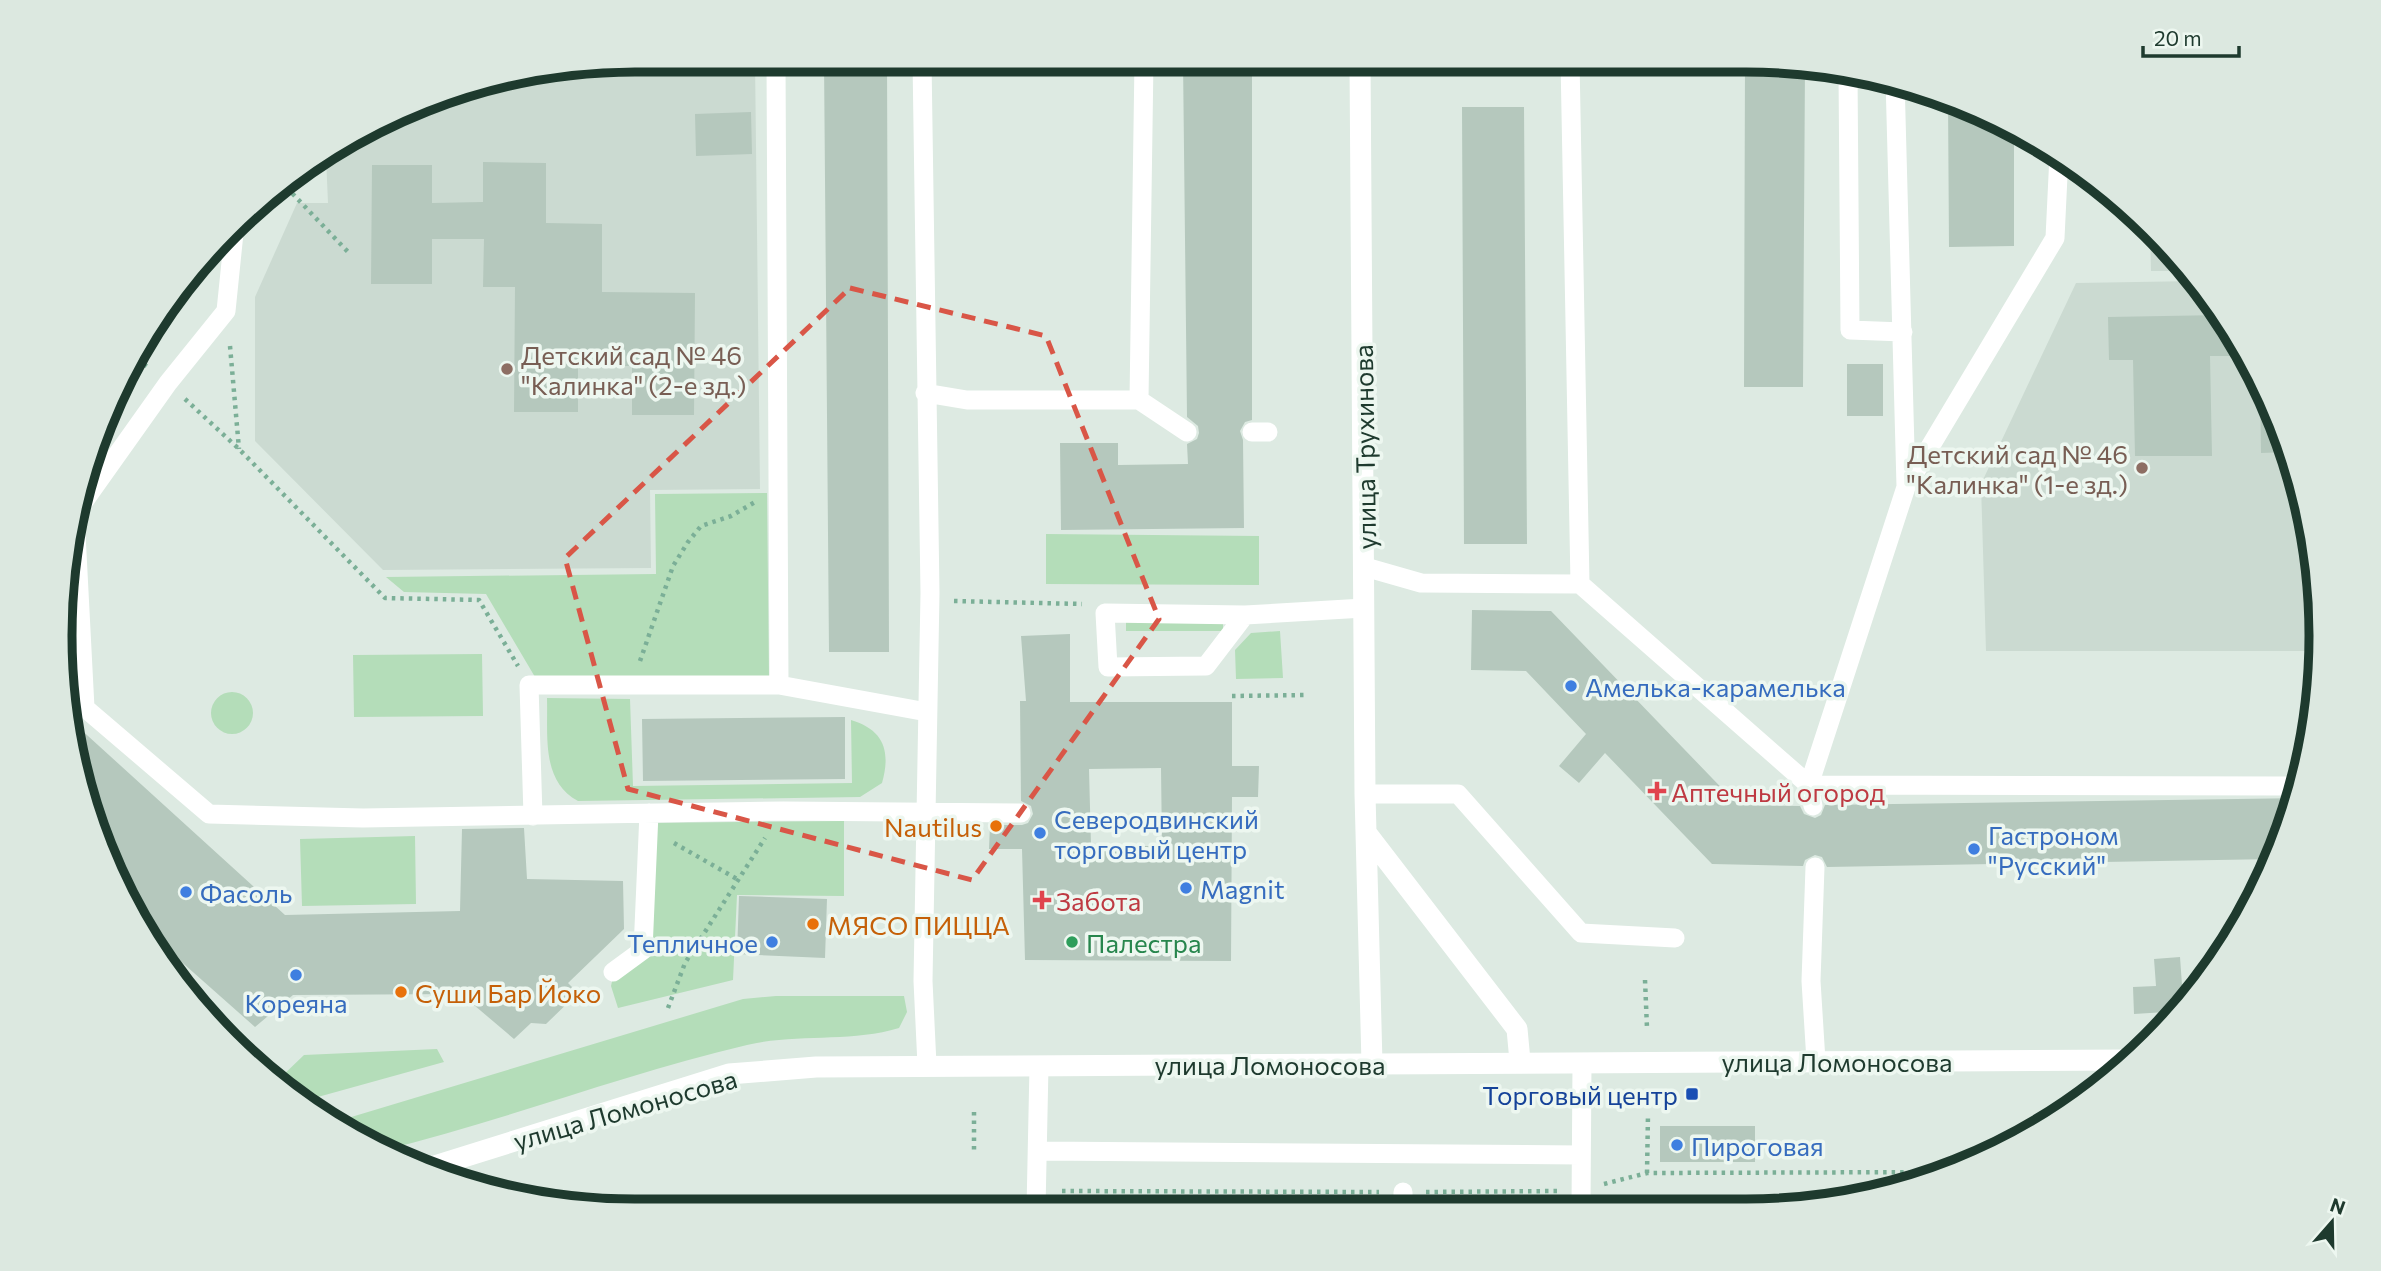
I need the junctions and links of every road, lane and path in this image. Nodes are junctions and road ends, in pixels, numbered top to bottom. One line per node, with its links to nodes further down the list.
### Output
1 (776, 72): 19 (lane)
2 (922, 72): 15 (lane)
3 (1144, 72): 16 (lane)
4 (1360, 72): 23 (street, улица Трухинова)
5 (1570, 72): 24 (lane)
6 (1848, 82): 13 (lane)
7 (1895, 92): 13 (lane)
8 (2058, 167): 20 (lane)
9 (289, 191): 11 (path)
10 (233, 241): 12 (lane)
11 (349, 253)
12 (226, 311): 14 (lane); 18 (path)
13 (1903, 332): 20 (lane)
14 (168, 383): 18 (path); 21 (lane)
15 (925, 393): 16 (lane); 25 (lane)
16 (1139, 400): 17 (lane)
17 (1187, 432)
18 (239, 449): 29 (path)
19 (777, 484): 30 (path); 31 (lane)
20 (1906, 487): 35 (lane)
21 (91, 492)
22 (77, 560): 43 (lane)
23 (1365, 566): 24 (lane); 26 (street, улица Трухинова)
24 (1580, 584): 35 (lane)
25 (930, 593): 27 (path); 34 (lane)
26 (1364, 608): 28 (lane); 37 (street, улица Трухинова)
27 (1105, 613): 28 (lane); 28 (lane)
28 (1245, 615)
29 (529, 685): 30 (lane); 43 (lane)
30 (631, 685): 31 (lane)
31 (779, 685): 34 (lane)
32 (1232, 695): 33 (path)
33 (1306, 695)
34 (928, 712): 39 (lane)
35 (1810, 785): 36 (lane); 38 (lane)
36 (2288, 786)
37 (1365, 794): 44 (street, улица Трухинова); 47 (lane)
38 (1813, 806)
39 (927, 810): 40 (lane); 42 (lane); 57 (lane)
40 (783, 811): 41 (lane); 46 (path)
41 (649, 813): 43 (lane); 46 (path); 48 (lane)
42 (1021, 813)
43 (533, 816)
44 (1367, 834): 53 (street); 56 (street, улица Трухинова)
45 (1815, 867): 54 (lane)
46 (737, 880): 50 (path)
47 (1675, 938)
48 (612, 972)
49 (1645, 980): 51 (path)
50 (668, 1008)
51 (1647, 1028)
52 (2116, 1060): 54 (street, улица Ломоносова)
53 (1520, 1061): 55 (street, улица Ломоносова); 56 (street, улица Ломоносова)
54 (1816, 1061): 55 (street, улица Ломоносова)
55 (1582, 1063): 63 (lane)
56 (1372, 1064): 58 (street, улица Ломоносова)
57 (927, 1065): 58 (street, улица Ломоносова); 64 (street, улица Ломоносова)
58 (1039, 1066): 62 (lane)
59 (974, 1112): 61 (path)
60 (1648, 1114): 66 (path)
61 (974, 1151)
62 (1038, 1151): 63 (lane); 67 (lane)
63 (1581, 1155): 68 (lane)
64 (440, 1163)
65 (1917, 1172): 66 (path)
66 (1647, 1173): 68 (path)
67 (1037, 1199)
68 (1580, 1199)

